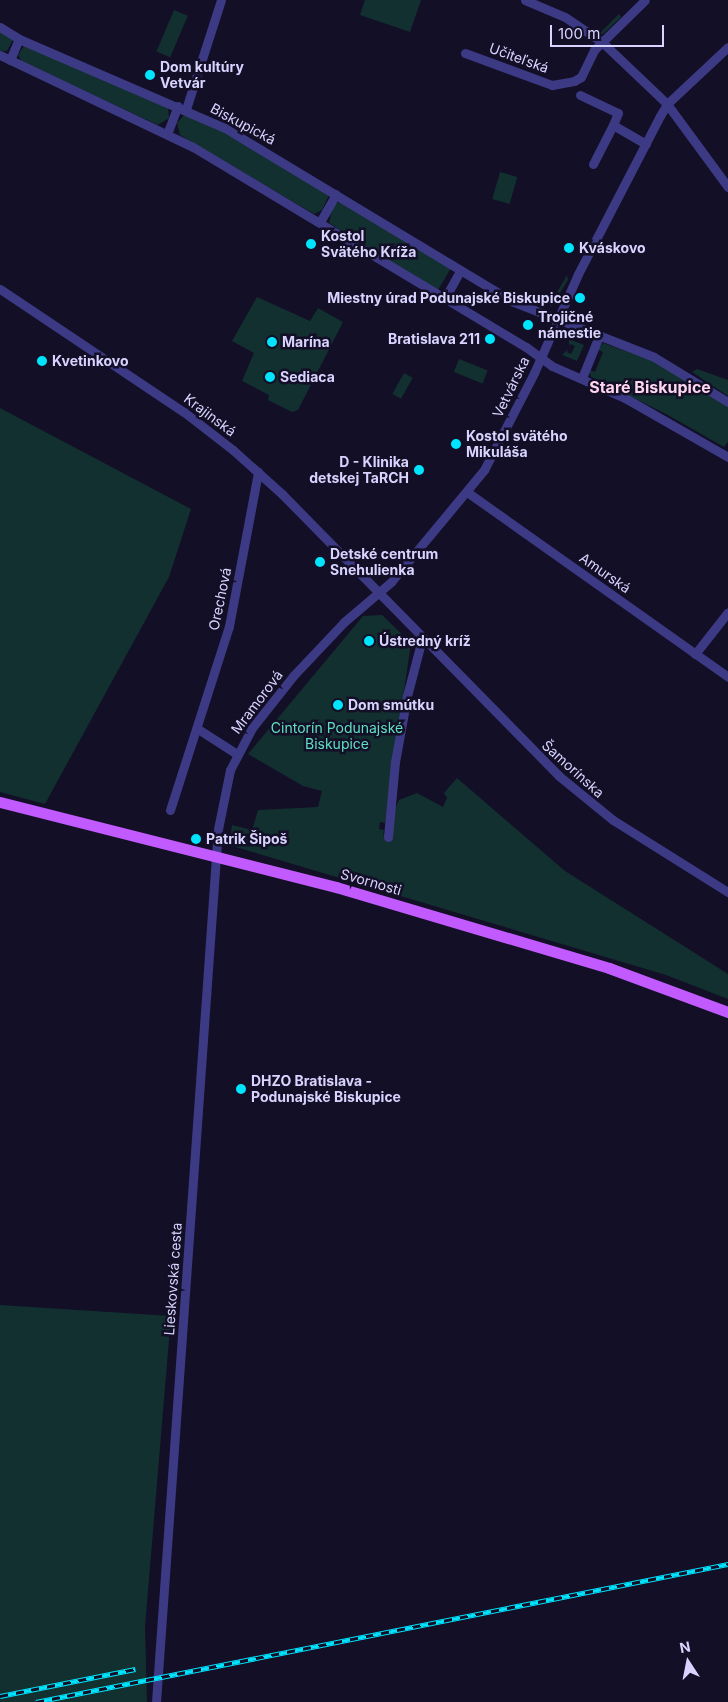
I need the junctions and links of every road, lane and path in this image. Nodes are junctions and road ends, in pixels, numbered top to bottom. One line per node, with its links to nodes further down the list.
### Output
1 (221, 0): 13 (street)
2 (525, 0): 6 (street)
3 (644, 0): 6 (street, Učiteľská)
4 (0, 28): 5 (street, Biskupická)
5 (19, 39): 10 (street); 13 (street, Biskupická)
6 (602, 42): 8 (street, Učiteľská); 12 (street)
7 (728, 47): 12 (street, Vetvárska)
8 (466, 53)
9 (0, 55): 10 (street)
10 (10, 60): 15 (street)
11 (580, 95): 14 (street)
12 (667, 104): 16 (street, Vetvárska); 18 (street)
13 (182, 108): 15 (street); 19 (street, Biskupická)
14 (613, 125): 16 (street); 17 (street)
15 (167, 134): 20 (street)
16 (646, 144): 24 (street, Vetvárska)
17 (593, 164)
18 (728, 187)
19 (336, 194): 20 (street); 21 (street, Biskupická)
20 (320, 222): 23 (street)
21 (460, 271): 23 (street); 24 (street)
22 (0, 289): 30 (street, Krajinská)
23 (445, 298): 26 (street)
24 (557, 321): 25 (street); 26 (street, Vetvárska)
25 (599, 336): 27 (street); 28 (street)
26 (540, 358): 27 (street); 31 (street, Vetvárska)
27 (582, 378): 29 (street)
28 (728, 402)
29 (727, 454)
30 (258, 472): 32 (street, Krajinská); 37 (street, Orechová)
31 (467, 492): 32 (street, Vetvárska); 35 (street, Amurská)
32 (378, 593): 34 (street, Šamorínska); 38 (street, Mramorová)
33 (728, 612): 35 (street)
34 (422, 639): 41 (street); 43 (street, Šamorínska)
35 (695, 654): 36 (street, Amurská)
36 (728, 678)
37 (198, 729): 38 (street); 40 (street, Orechová)
38 (237, 754): 42 (street, Mramorová)
39 (0, 802): 42 (main road, Svornosti)
40 (170, 810)
41 (388, 837)
42 (216, 858): 44 (main road, Svornosti); 45 (street, Lieskovská cesta)
43 (728, 892)
44 (728, 1012)
45 (156, 1702)

